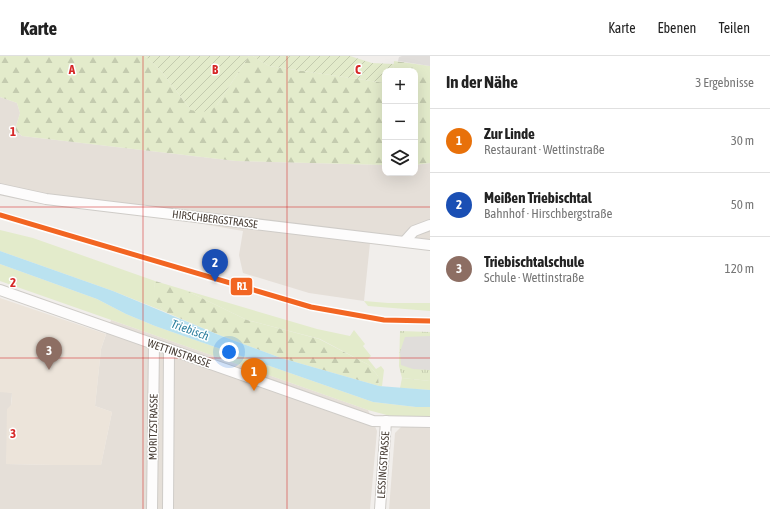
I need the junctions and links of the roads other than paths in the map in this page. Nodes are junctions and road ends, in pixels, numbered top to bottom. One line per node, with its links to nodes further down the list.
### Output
1 (0, 189): 3 (street, HIRSCHBERGSTRASSE)
2 (430, 225): 3 (street)
3 (405, 241): 4 (street, HIRSCHBERGSTRASSE)
4 (430, 245)
5 (0, 290): 6 (street, WETTINSTRASSE)
6 (154, 344): 7 (street, WETTINSTRASSE); 10 (street, MORITZSTRASSE)
7 (169, 350): 8 (street, WETTINSTRASSE); 11 (street, MORITZSTRASSE)
8 (386, 421): 9 (street, WETTINSTRASSE); 12 (street, LESSINGSTRASSE)
9 (430, 422)
10 (152, 509)
11 (168, 509)
12 (380, 509)

